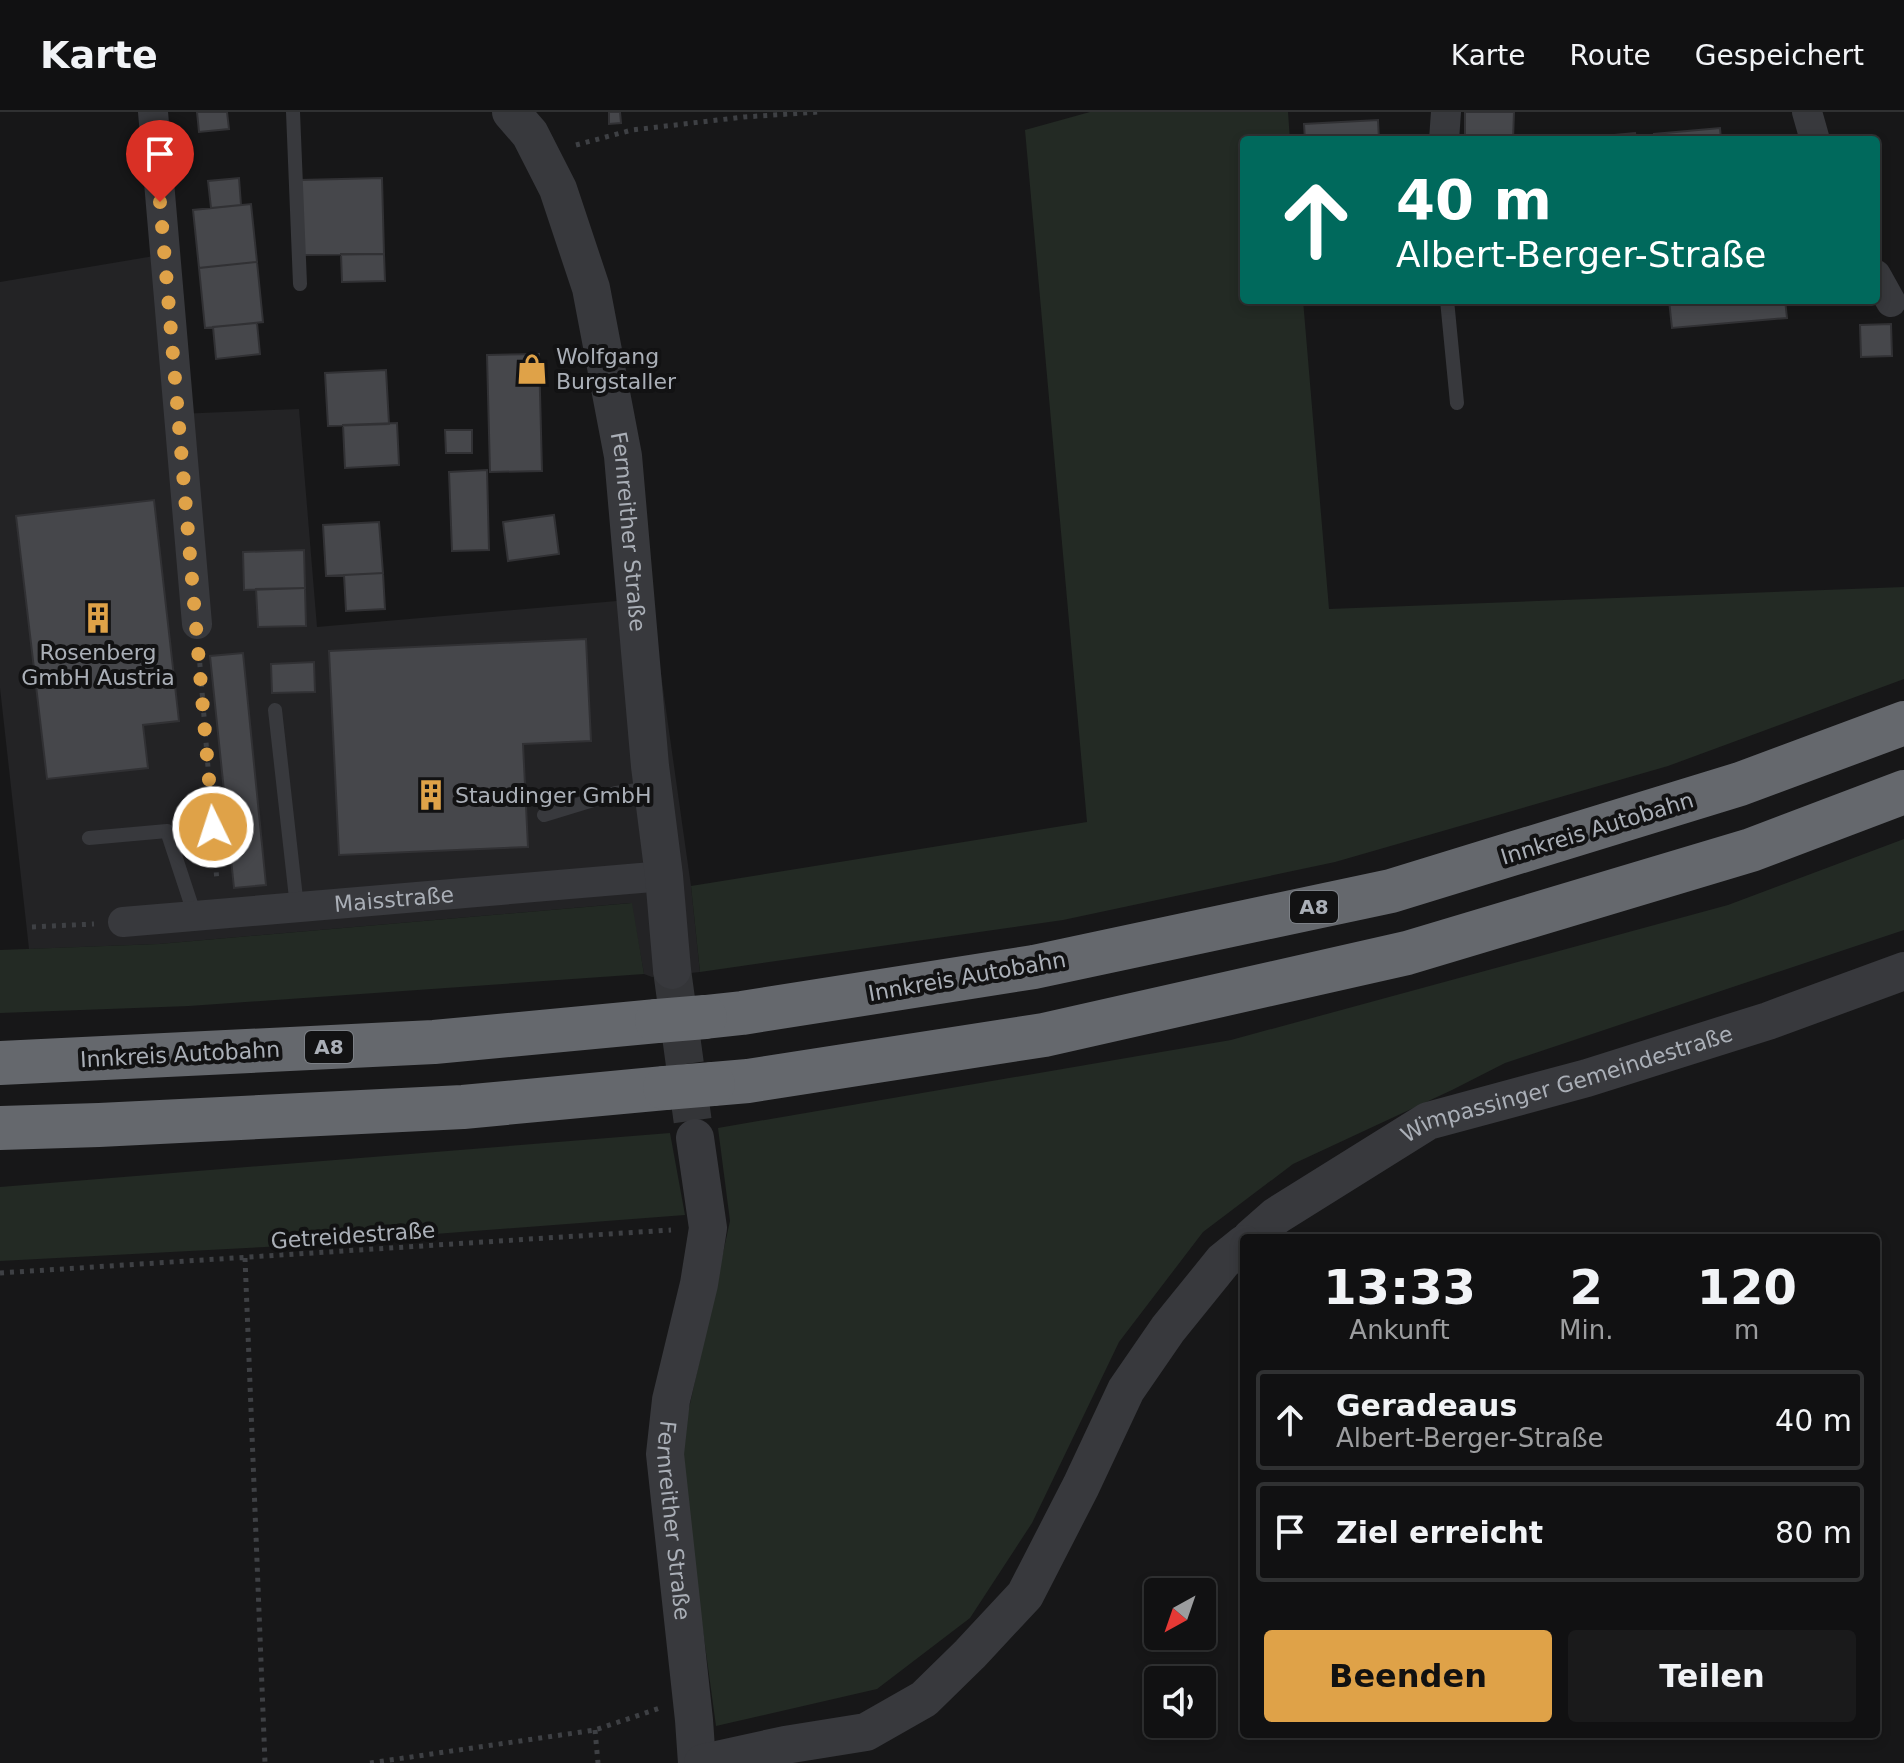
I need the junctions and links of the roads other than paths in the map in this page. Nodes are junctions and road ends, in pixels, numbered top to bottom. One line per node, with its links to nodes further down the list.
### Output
1 (153, 112): 13 (street)
2 (293, 112): 9 (lane)
3 (511, 112): 16 (street, Fernreither Straße)
4 (1446, 112): 6 (street)
5 (1807, 112): 7 (street)
6 (1444, 136)
7 (1814, 136)
8 (1880, 282): 10 (street)
9 (300, 284)
10 (1891, 302)
11 (1447, 304): 12 (lane)
12 (1457, 403)
13 (197, 624)
14 (275, 710): 21 (lane)
15 (1904, 723): 26 (highway, Innkreis Autobahn / A8, bridge)
16 (653, 788): 18 (lane); 20 (street, Fernreither Straße)
17 (1904, 792): 27 (highway, bridge)
18 (544, 815)
19 (89, 838): 22 (lane)
20 (664, 876): 21 (street, Maisstraße); 24 (street, Fernreither Straße)
21 (297, 907): 22 (street, Maisstraße)
22 (207, 915): 23 (street, Maisstraße)
23 (123, 922)
24 (672, 970)
25 (1904, 971): 29 (street, Wimpassinger Gemeindestraße)
26 (0, 1063)
27 (0, 1128)
28 (695, 1138): 31 (street, Fernreither Straße)
29 (1256, 1234)
30 (1240, 1247): 32 (street)
31 (697, 1763)
32 (703, 1763)

